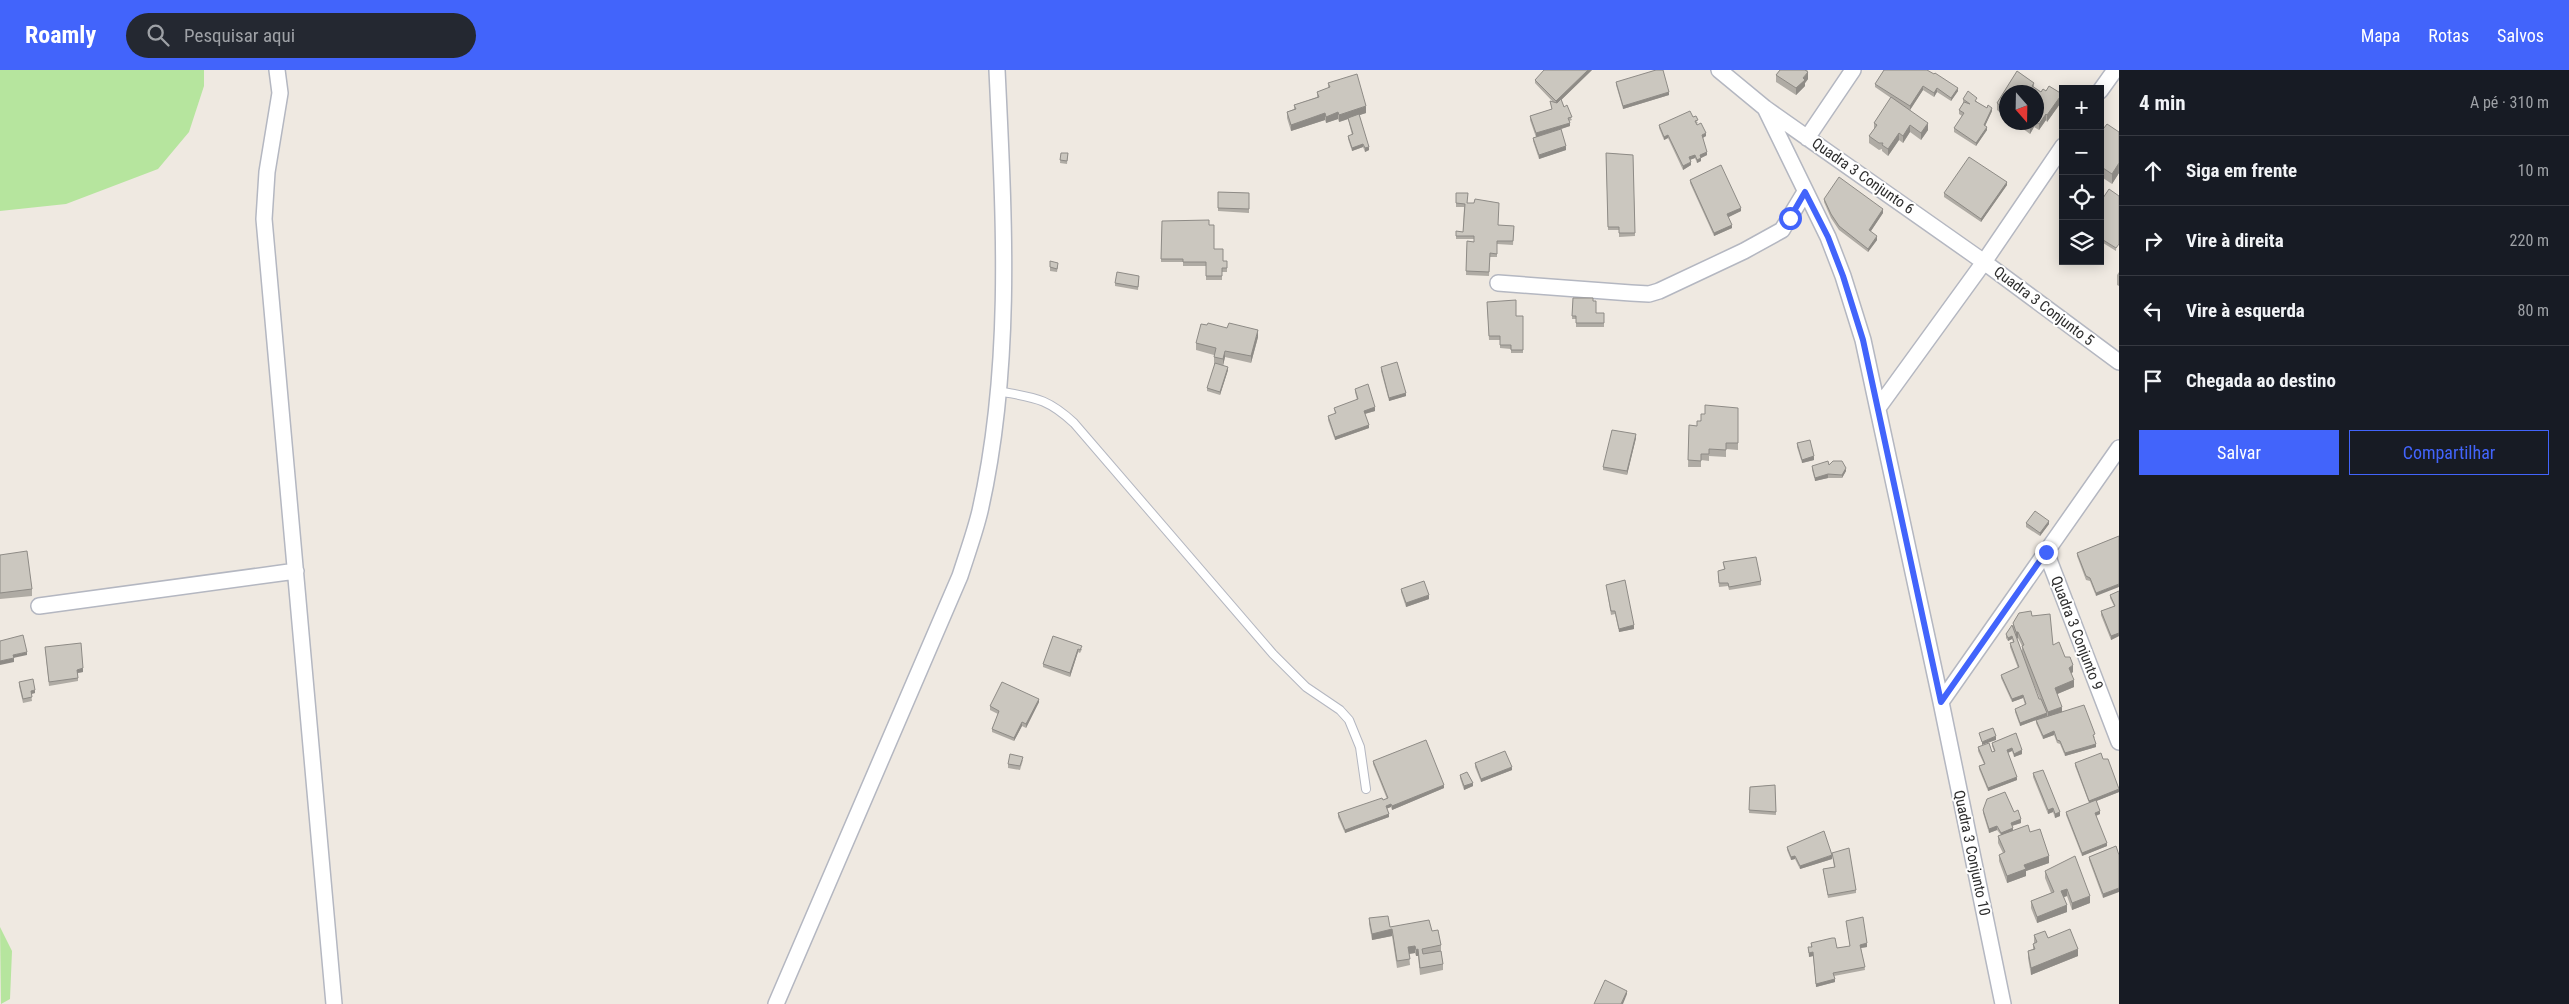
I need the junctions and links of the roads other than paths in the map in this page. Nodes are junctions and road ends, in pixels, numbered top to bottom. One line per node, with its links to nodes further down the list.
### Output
1 (277, 70): 18 (street)
2 (997, 70): 14 (street)
3 (1719, 70): 7 (street)
4 (1853, 70): 8 (street, Quadra 3 Conjunto 6)
5 (2115, 70): 6 (street)
6 (2104, 85)
7 (1765, 108): 8 (street); 10 (street, Quadra 3 Conjunto 10)
8 (1808, 138): 11 (street, Quadra 3 Conjunto 6)
9 (2059, 152): 11 (street, Quadra 3 Conjunto 5)
10 (1805, 192): 12 (street); 15 (street, Quadra 3 Conjunto 10)
11 (1984, 262): 13 (street, Quadra 3 Conjunto 5); 15 (street)
12 (1498, 283)
13 (2119, 362)
14 (997, 391): 22 (lane); 24 (street)
15 (1878, 408): 20 (street, Quadra 3 Conjunto 10)
16 (2119, 448): 17 (street)
17 (2046, 552): 20 (street); 21 (street, Quadra 3 Conjunto 9)
18 (296, 571): 19 (street); 23 (street)
19 (39, 606)
20 (1941, 702): 25 (street, Quadra 3 Conjunto 10)
21 (2119, 742)
22 (1366, 789)
23 (334, 1004)
24 (776, 1004)
25 (2003, 1004)

